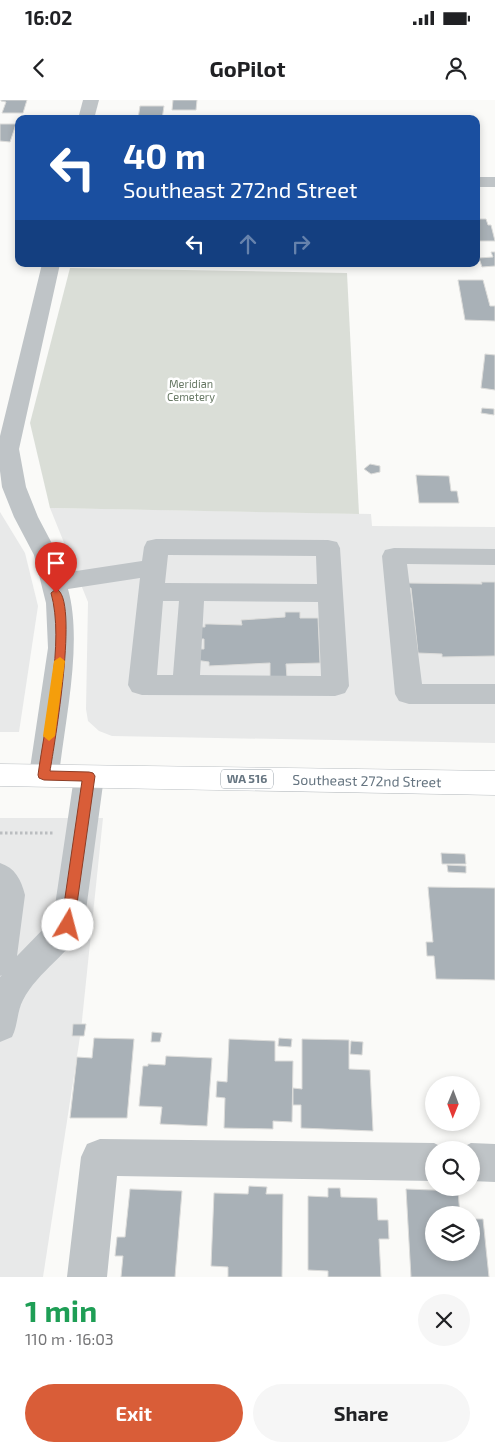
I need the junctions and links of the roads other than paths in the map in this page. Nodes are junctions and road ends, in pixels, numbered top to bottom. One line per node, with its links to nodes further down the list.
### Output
1 (91, 100): 2 (street)
2 (87, 115)
3 (480, 182): 4 (street)
4 (495, 182)
5 (50, 267): 6 (street)
6 (7, 487): 9 (street)
7 (495, 557): 13 (street)
8 (152, 580): 9 (street); 10 (street); 11 (street); 12 (street)
9 (54, 583): 15 (street)
10 (192, 592): 11 (street); 12 (street)
11 (331, 593): 12 (street)
12 (186, 685)
13 (495, 694)
14 (0, 775): 15 (main road, Southeast 272nd Street / WA 516)
15 (44, 775): 16 (main road, Southeast 272nd Street / WA 516)
16 (89, 776): 17 (main road, Southeast 272nd Street / WA 516); 20 (street)
17 (495, 783)
18 (0, 876): 19 (street)
19 (0, 962)
20 (1, 1016)
21 (425, 1162): 24 (street)
22 (480, 1162): 23 (street)
23 (495, 1163)
24 (87, 1277)

